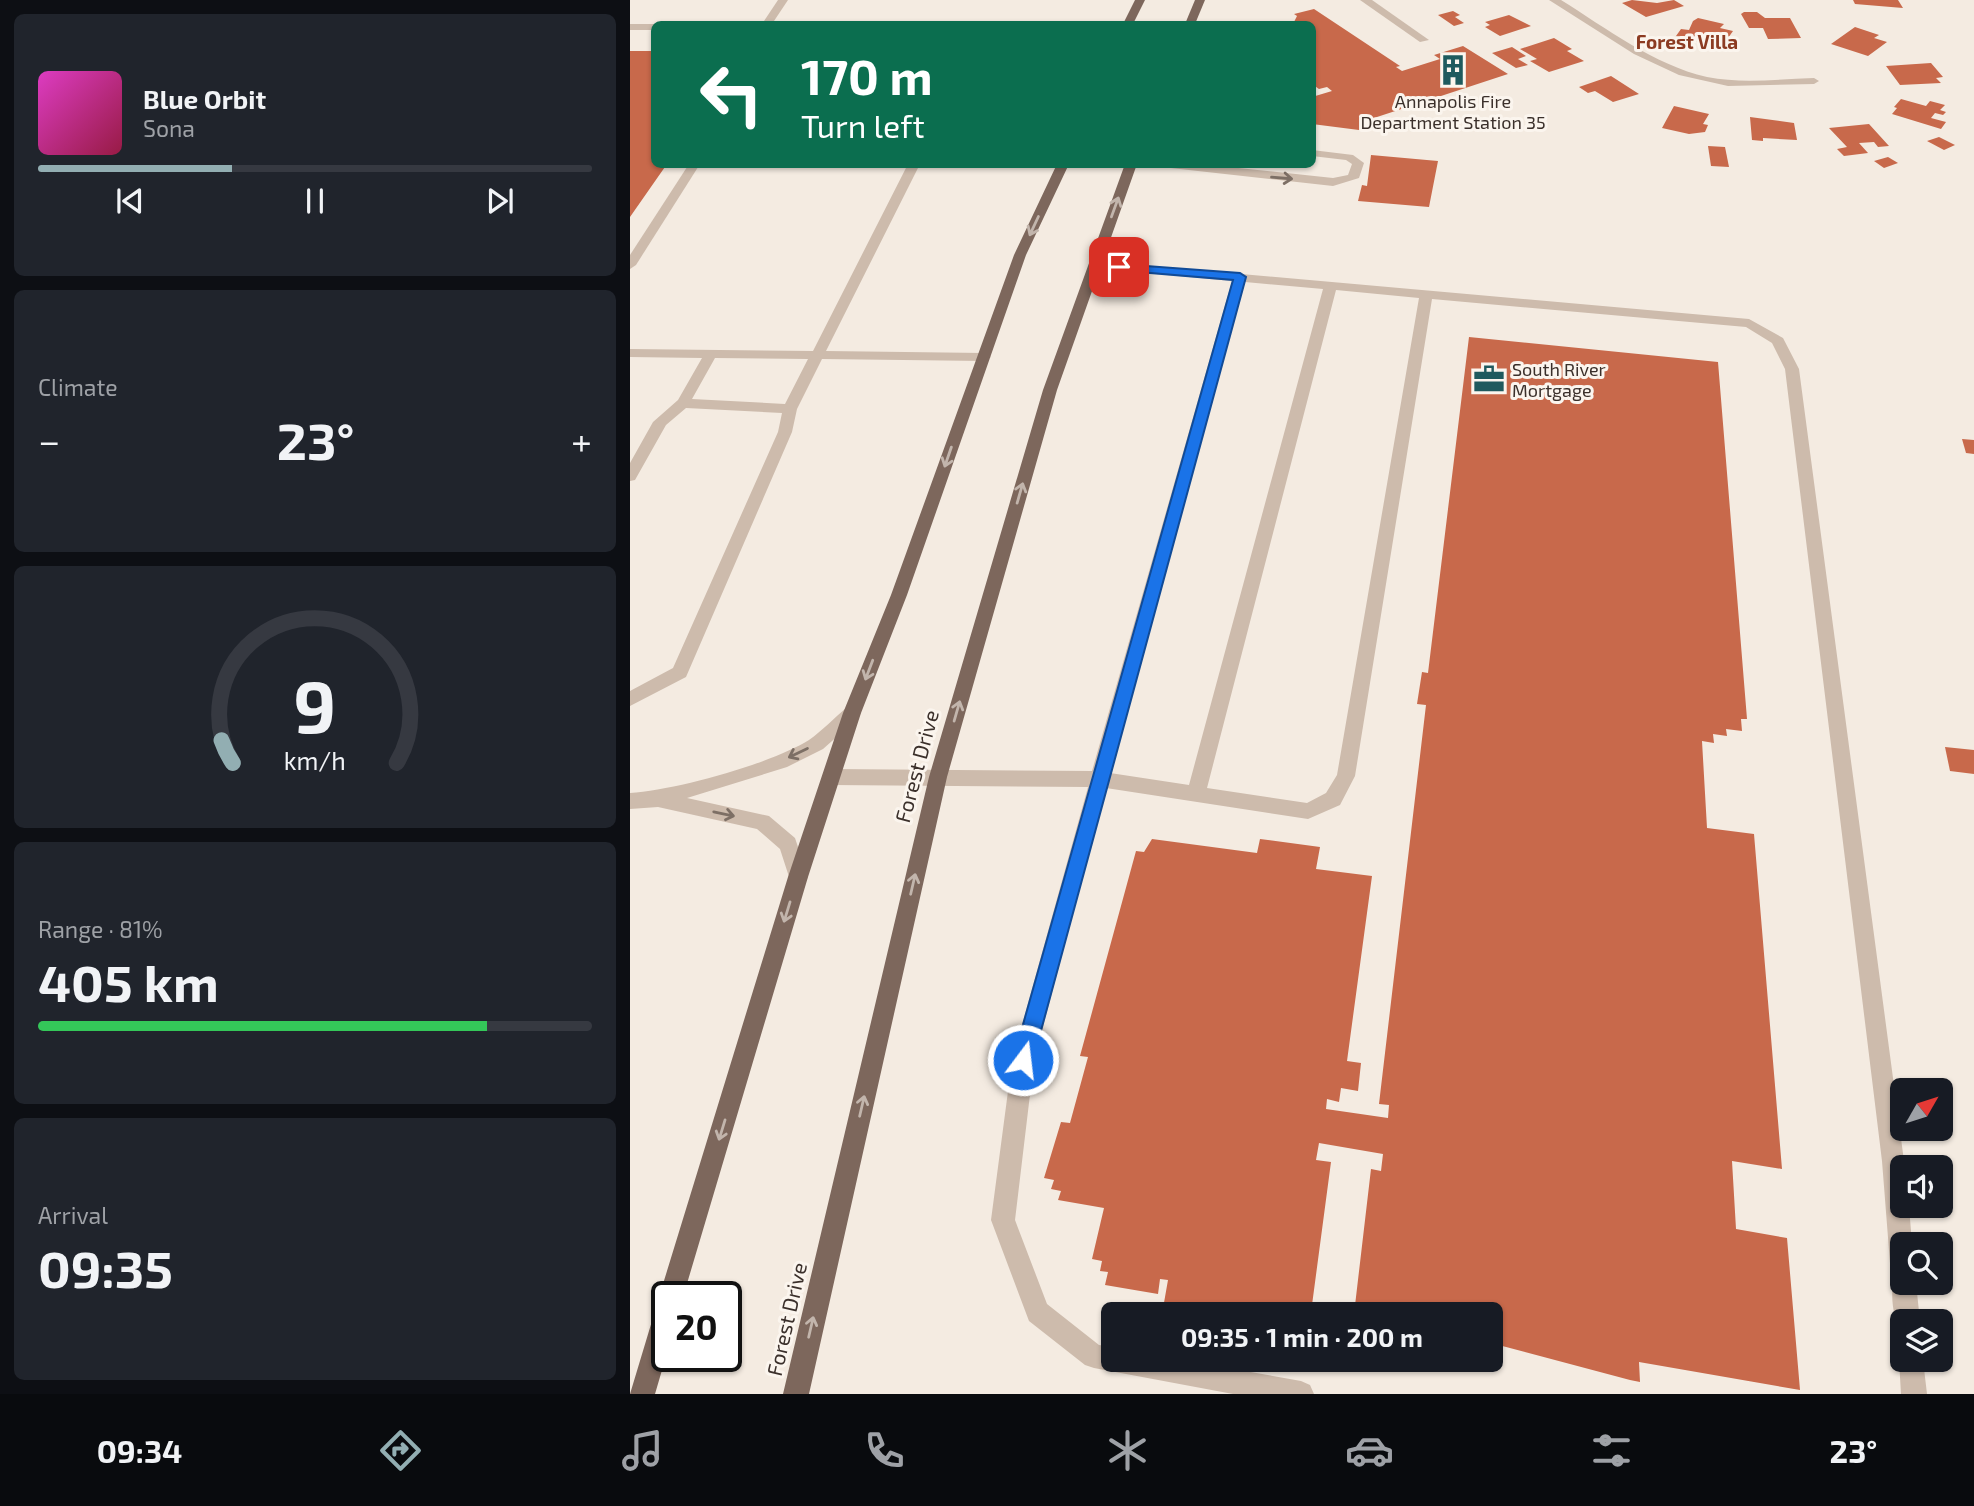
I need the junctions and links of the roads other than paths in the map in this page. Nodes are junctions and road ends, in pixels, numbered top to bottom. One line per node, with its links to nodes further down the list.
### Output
1 (783, 0): 6 (street)
2 (1140, 0): 7 (main road)
3 (1200, 0): 8 (main road)
4 (1365, 0): 11 (street)
5 (1554, 0): 12 (street)
6 (769, 21)
7 (1130, 21)
8 (1191, 21)
9 (630, 27): 10 (street)
10 (651, 27)
11 (1424, 40)
12 (1814, 81)
13 (1316, 153): 18 (street, one-way to 13)
14 (692, 168): 19 (street)
15 (912, 168): 26 (street)
16 (1061, 168): 27 (main road, one-way to 27)
17 (1130, 168): 20 (main road, Forest Drive, one-way to 17)
18 (1224, 168)
19 (630, 265)
20 (1095, 265): 21 (street); 34 (main road, Forest Drive, one-way to 20)
21 (1240, 277): 22 (street); 35 (street)
22 (1331, 285): 23 (street); 36 (street)
23 (1426, 293): 36 (street); 40 (street)
24 (630, 353): 25 (street)
25 (711, 354): 26 (street); 28 (street)
26 (816, 355): 27 (street); 29 (street)
27 (984, 357): 32 (main road, one-way to 32)
28 (683, 403): 29 (street); 30 (street)
29 (790, 409): 31 (street)
30 (630, 476)
31 (630, 699)
32 (852, 713): 33 (main road); 37 (street, one-way to 37)
33 (831, 777): 34 (street); 39 (main road)
34 (938, 777): 35 (street); 45 (main road, Forest Drive, one-way to 34)
35 (1099, 779): 36 (street); 46 (street)
36 (1196, 794)
37 (657, 799): 38 (street); 39 (street, one-way to 39)
38 (630, 801)
39 (798, 877): 41 (main road, one-way to 41)
40 (1899, 1232)
41 (676, 1281)
42 (651, 1364): 44 (main road)
43 (1912, 1372): 47 (street)
44 (642, 1394)
45 (796, 1394)
46 (1301, 1394)
47 (1914, 1394)

